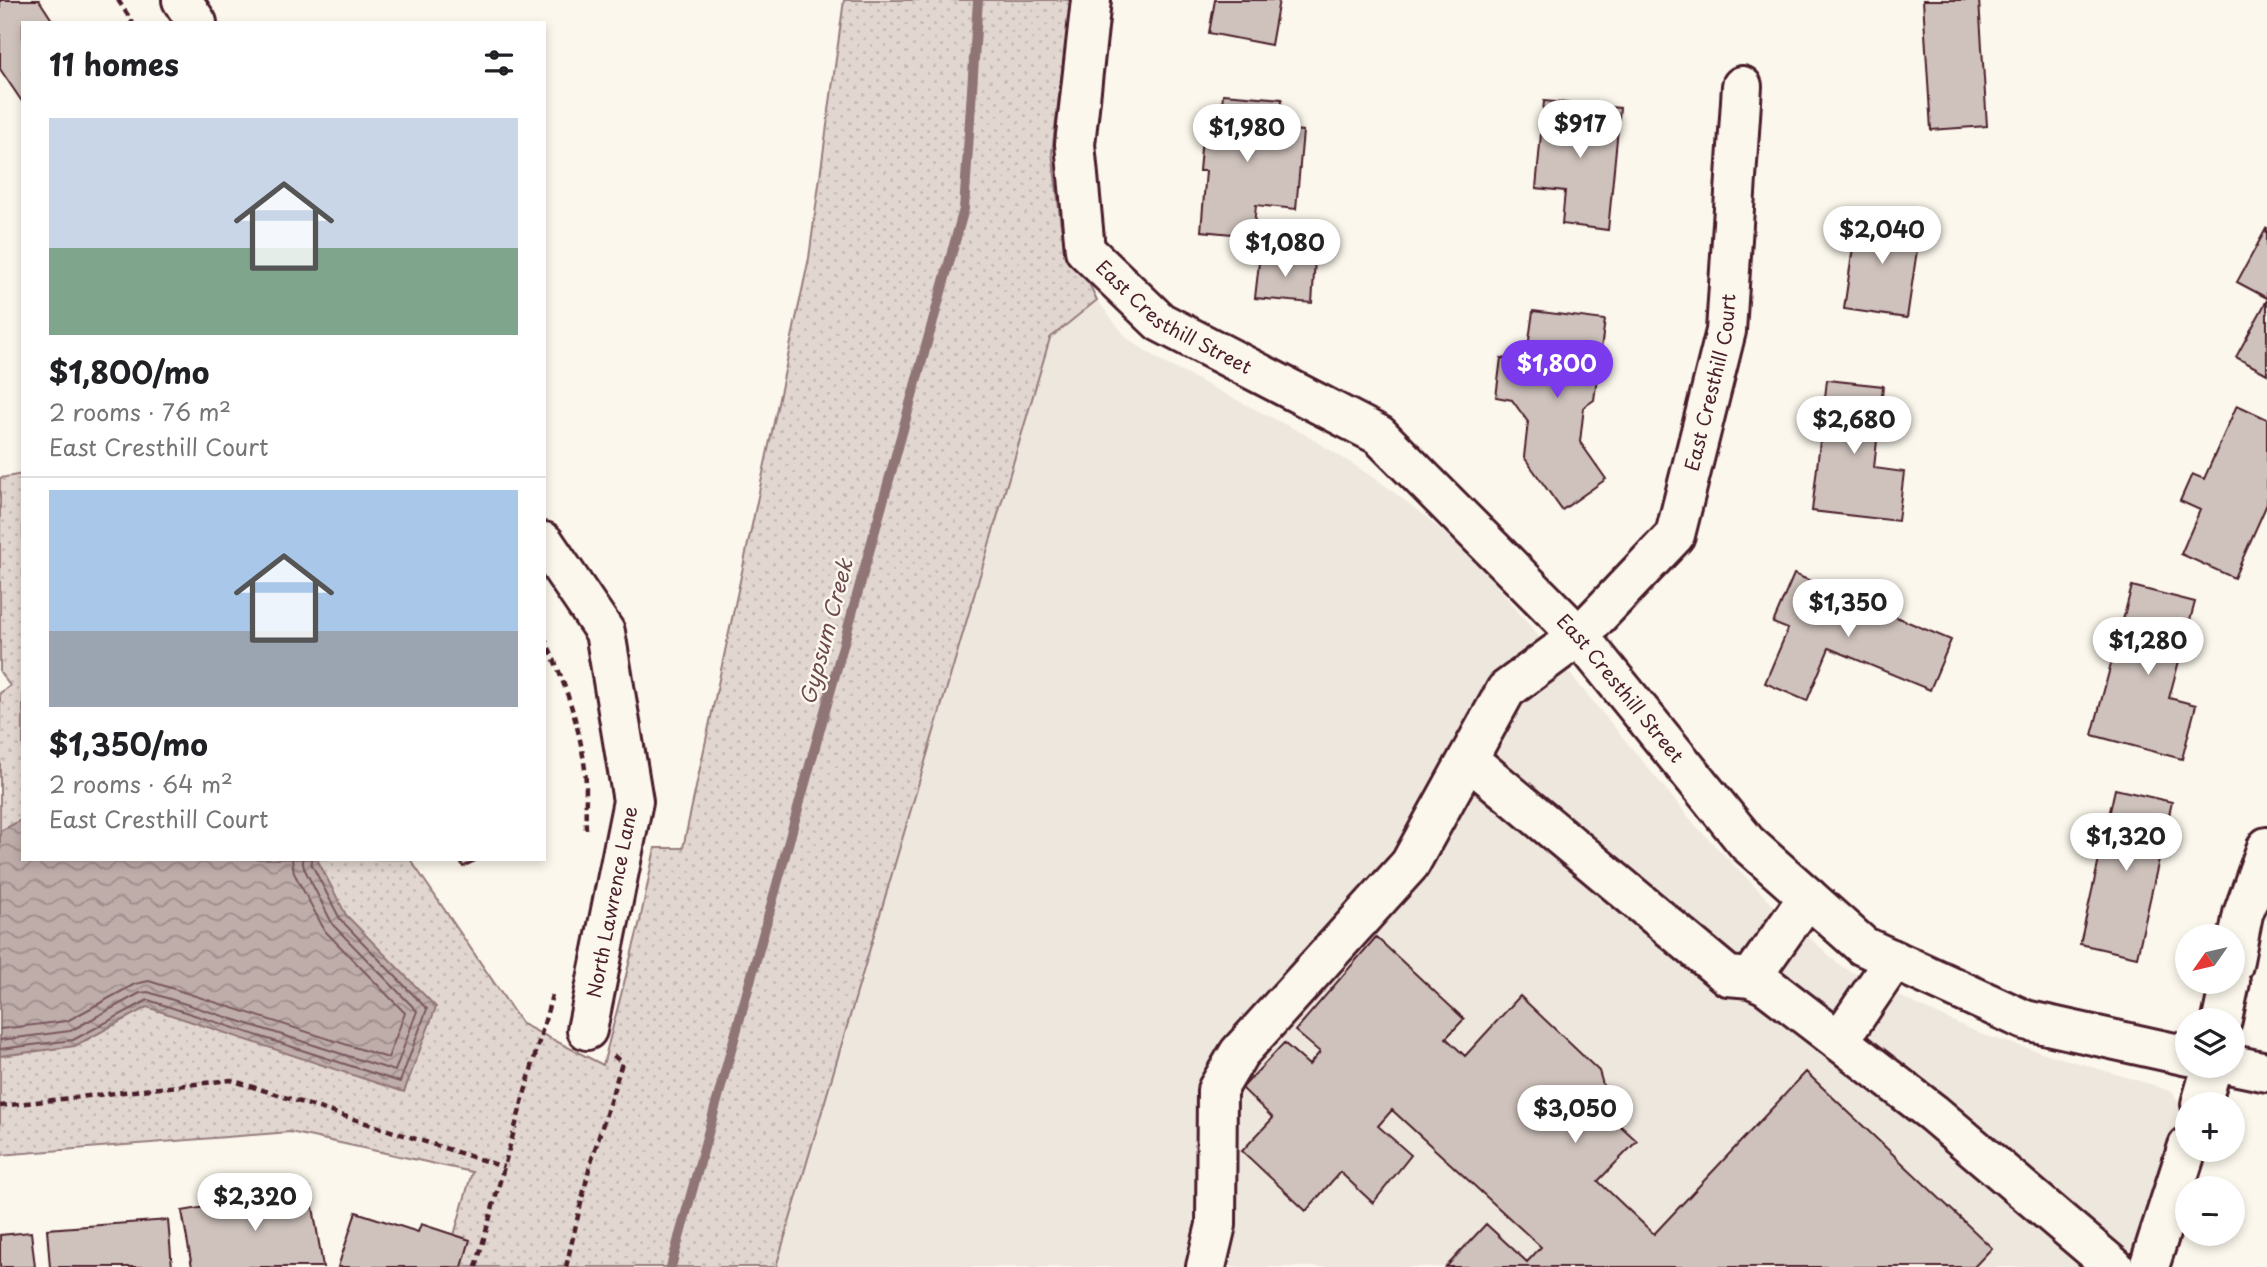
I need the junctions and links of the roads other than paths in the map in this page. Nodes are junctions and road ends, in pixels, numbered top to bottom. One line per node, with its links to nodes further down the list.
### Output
1 (181, 0): 3 (street)
2 (1091, 0): 6 (street, East Cresthill Street)
3 (196, 21)
4 (1742, 86): 6 (street, East Cresthill Court)
5 (546, 545): 13 (street, North Lawrence Lane)
6 (1579, 636): 7 (street, East Cresthill Court); 9 (street, East Cresthill Street)
7 (1468, 759): 12 (street); 19 (street, East Cresthill Court)
8 (2267, 847): 10 (street)
9 (1808, 897): 11 (street, East Cresthill Street); 12 (street)
10 (2241, 924)
11 (1894, 960): 14 (street); 15 (street, East Cresthill Street)
12 (1751, 978): 14 (street)
13 (587, 1030)
14 (1839, 1041): 20 (street)
15 (2175, 1053)
16 (2245, 1067): 17 (street)
17 (2267, 1072)
18 (2183, 1162): 21 (street)
19 (1206, 1267)
20 (2114, 1267)
21 (2149, 1267)

